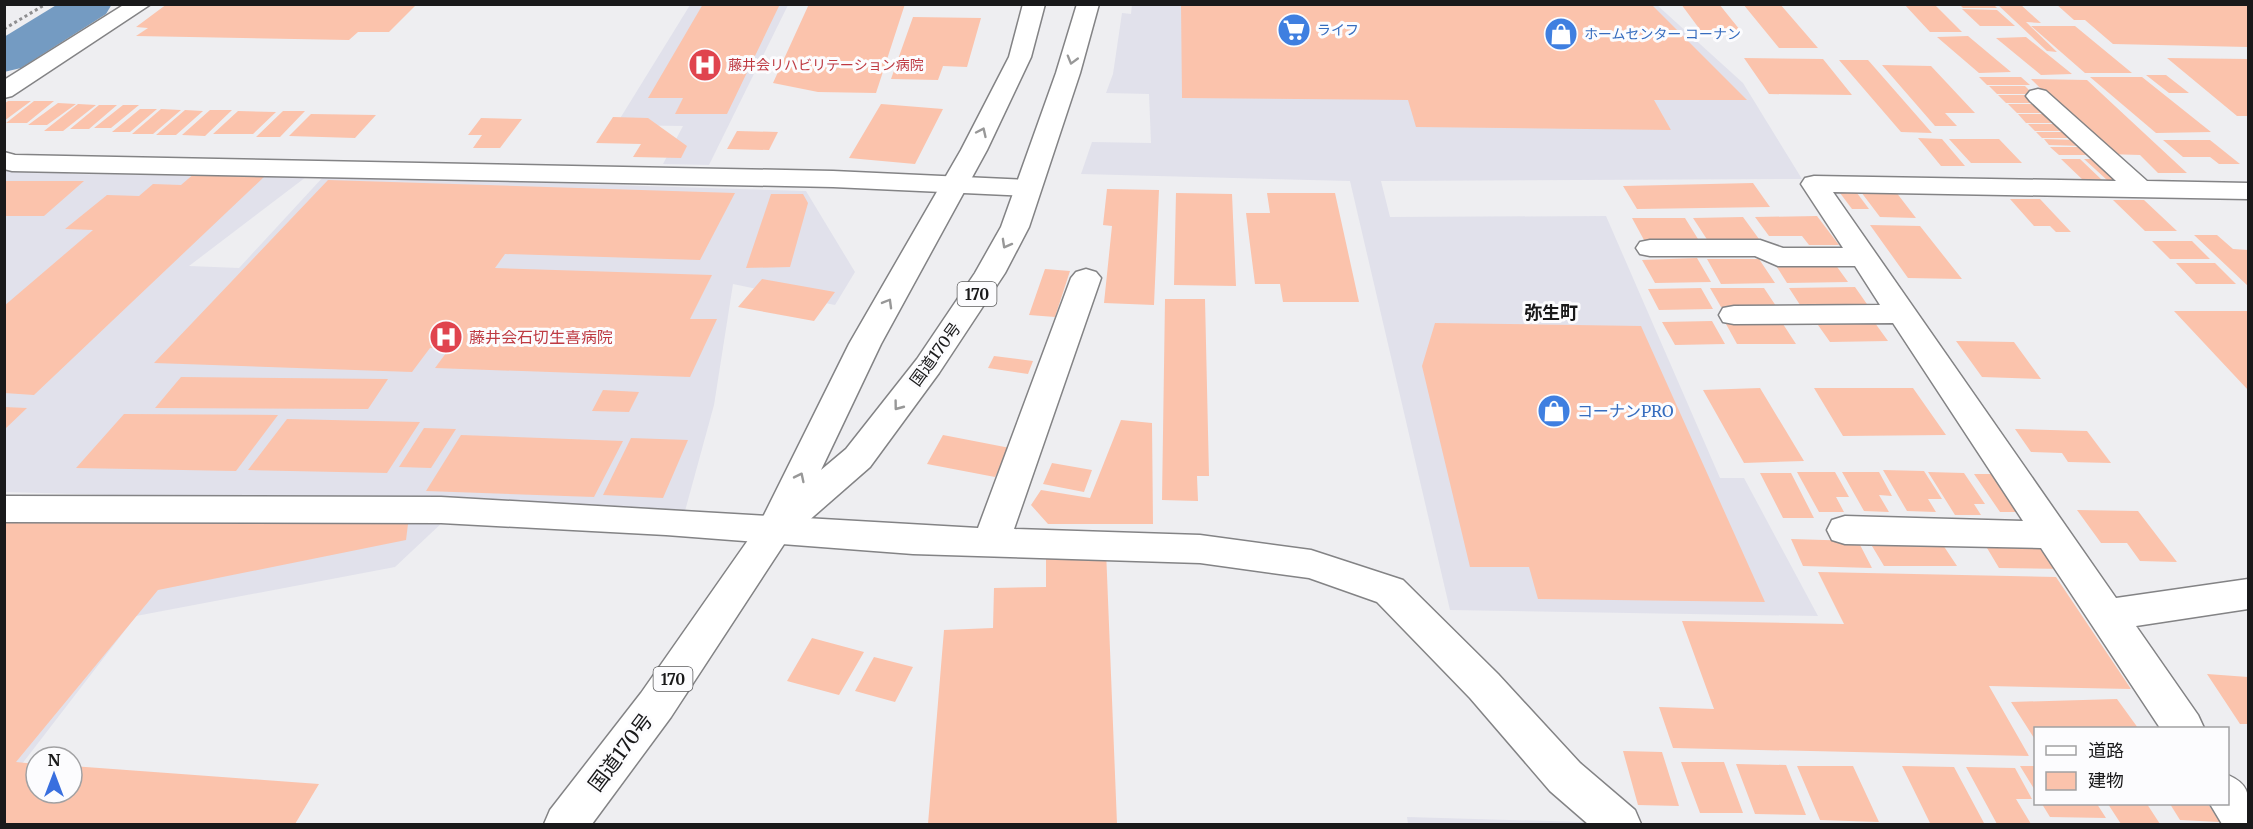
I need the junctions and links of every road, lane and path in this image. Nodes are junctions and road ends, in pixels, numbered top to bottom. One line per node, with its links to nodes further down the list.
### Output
1 (45, 4): 5 (path)
2 (141, 4): 6 (main road)
3 (1034, 4): 9 (main road, 国道170号 / 170, one-way to 3)
4 (1088, 4): 10 (main road, 国道170号 / 170, one-way to 10)
5 (4, 29)
6 (4, 91)
7 (2038, 96): 11 (main road)
8 (4, 160): 9 (main road)
9 (956, 183): 10 (main road); 19 (main road, 国道170号 / 170, one-way to 9)
10 (1028, 188): 19 (main road, 国道170号 / 170, one-way to 19)
11 (2140, 189): 12 (main road); 14 (main road)
12 (2248, 191)
13 (1650, 248): 14 (main road)
14 (1863, 257): 16 (main road)
15 (1086, 278): 22 (main road)
16 (1902, 314): 17 (main road); 21 (main road)
17 (1734, 315)
18 (4, 508): 19 (main road)
19 (775, 530): 22 (main road); 27 (main road, 国道170号 / 170)
20 (1845, 530): 21 (main road)
21 (2052, 534): 24 (main road)
22 (991, 543): 28 (main road)
23 (2248, 594): 24 (main road)
24 (2107, 615): 25 (main road)
25 (2182, 727)
26 (2229, 797): 29 (main road)
27 (566, 825)
28 (1619, 825)
29 (2247, 825)

